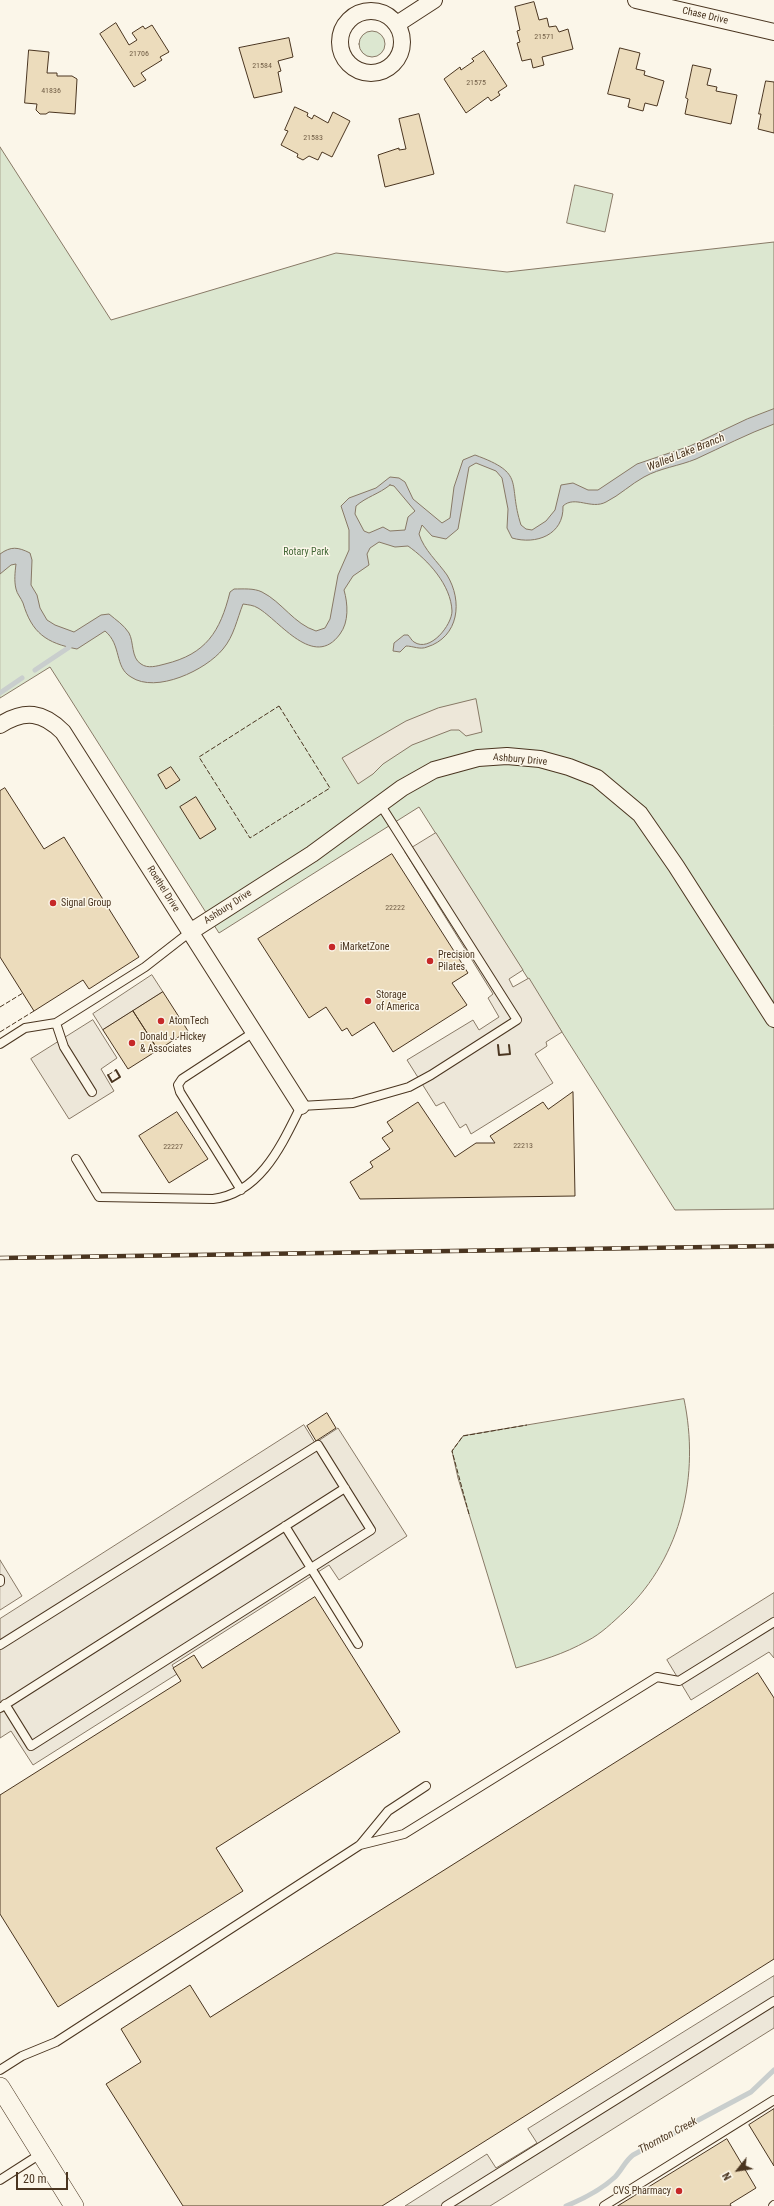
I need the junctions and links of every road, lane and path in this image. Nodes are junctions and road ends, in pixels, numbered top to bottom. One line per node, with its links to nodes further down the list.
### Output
1 (434, 0): 3 (street)
2 (636, 0): 4 (street, Chase Drive)
3 (397, 24)
4 (774, 32)
5 (0, 725): 7 (street, Roethel Drive)
6 (380, 804): 7 (street, Ashbury Drive); 8 (street, Ashbury Drive); 13 (lane)
7 (190, 932): 9 (lane); 10 (street, Roethel Drive)
8 (774, 1019)
9 (56, 1023): 11 (lane); 12 (lane)
10 (254, 1032): 13 (street, Roethel Drive); 15 (lane)
11 (0, 1044)
12 (92, 1092)
13 (301, 1106): 15 (lane)
14 (76, 1158): 15 (lane)
15 (241, 1190)
16 (345, 1488): 17 (lane); 18 (lane); 21 (lane)
17 (285, 1526): 18 (lane); 22 (lane)
18 (311, 1568): 20 (lane); 22 (lane)
19 (774, 1622): 24 (lane)
20 (358, 1644)
21 (0, 1645)
22 (3, 1706)
23 (426, 1786): 24 (lane)
24 (360, 1845): 26 (lane)
25 (774, 2001): 32 (lane)
26 (0, 2070)
27 (1, 2090): 29 (street)
28 (774, 2100): 33 (lane)
29 (42, 2153): 30 (lane); 31 (street)
30 (0, 2180)
31 (74, 2206)
32 (446, 2206)
33 (604, 2206)

